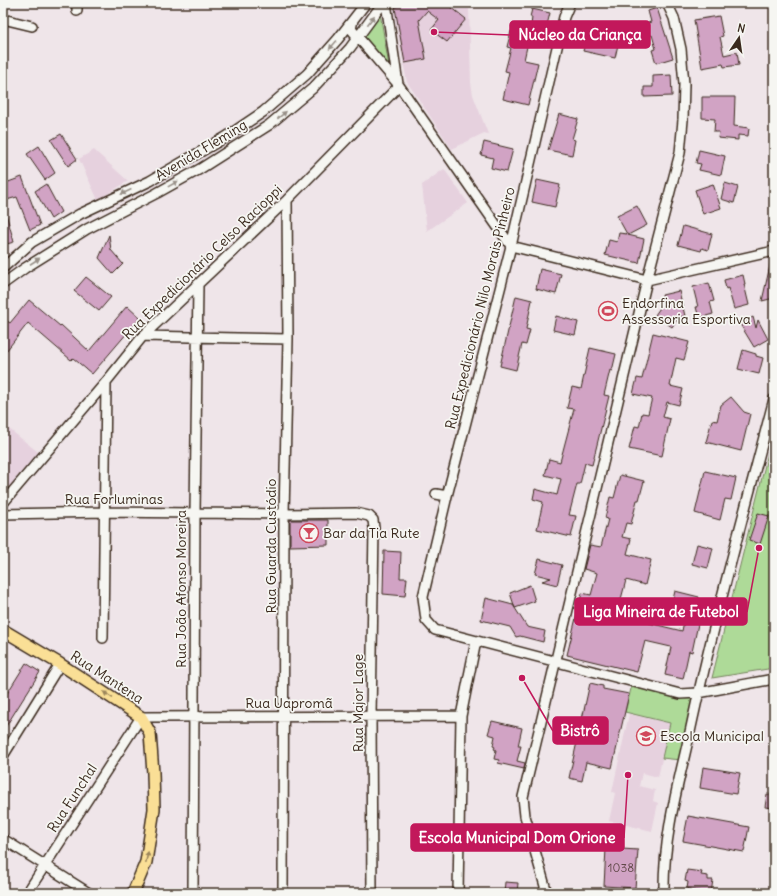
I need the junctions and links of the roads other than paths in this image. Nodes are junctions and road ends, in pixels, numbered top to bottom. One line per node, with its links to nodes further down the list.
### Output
1 (366, 3): 6 (street, Avenida Fleming)
2 (385, 3): 8 (street, Avenida Fleming, one-way to 2); 9 (street)
3 (570, 3): 13 (street, Rua Expedicionário Nilo Morais Pinheiro)
4 (667, 3): 16 (street)
5 (3, 19): 7 (street)
6 (353, 20): 8 (street); 10 (street, Avenida Fleming, one-way to 10)
7 (32, 26)
8 (358, 37): 9 (street); 11 (street, Avenida Fleming, one-way to 8)
9 (398, 85): 12 (street, Rua Expedicionário Celso Racioppi); 13 (street)
10 (150, 181): 11 (street); 15 (street, Avenida Fleming, one-way to 15)
11 (156, 193): 17 (street, Avenida Fleming, one-way to 11)
12 (287, 200): 18 (street, Rua Expedicionário Celso Racioppi); 21 (street, Rua Guarda Custódio)
13 (511, 246): 16 (street); 25 (street, Rua Expedicionário Nilo Morais Pinheiro)
14 (774, 251): 16 (street)
15 (3, 268)
16 (647, 280): 35 (street)
17 (3, 284)
18 (198, 285): 19 (street, Rua Expedicionário Celso Racioppi); 20 (street, Rua João Afonso Moreira)
19 (143, 336): 20 (street); 22 (street, Rua Expedicionário Celso Racioppi)
20 (198, 337): 21 (street); 28 (street, Rua João Afonso Moreira)
21 (288, 339): 30 (street, Rua Guarda Custódio)
22 (106, 382): 26 (street, Rua Expedicionário Celso Racioppi); 27 (street)
23 (774, 399): 38 (street)
24 (436, 494): 25 (street)
25 (447, 496): 34 (street, Rua Expedicionário Nilo Morais Pinheiro)
26 (3, 503)
27 (105, 512): 28 (street, Rua Forluminas); 29 (street, Rua Forluminas); 33 (street)
28 (195, 513): 30 (street, Rua Forluminas); 43 (street, Rua João Afonso Moreira)
29 (3, 514)
30 (284, 514): 31 (street, Rua Forluminas); 39 (street, Rua Guarda Custódio)
31 (369, 516): 40 (street, Rua Major Lage)
32 (3, 630): 36 (main road, Rua Mantena)
33 (103, 638)
34 (476, 641): 35 (street); 41 (street)
35 (555, 661): 38 (street); 54 (street)
36 (60, 664): 42 (main road, Rua Mantena, one-way to 36); 44 (street)
37 (774, 679): 38 (street)
38 (698, 693): 55 (street)
39 (284, 716): 40 (street, Rua Uapromã); 43 (street, Rua Uapromã); 51 (street, Rua Guarda Custódio)
40 (371, 716): 41 (street, Rua Uapromã); 52 (street, Rua Major Lage)
41 (461, 716): 53 (street)
42 (140, 717): 43 (street, Rua Uapromã); 46 (street, Rua Funchal); 49 (main road, Rua Mantena, one-way to 42)
43 (194, 717): 50 (street, Rua João Afonso Moreira)
44 (3, 756)
45 (3, 839): 46 (street)
46 (46, 866): 47 (street, Rua Funchal); 48 (street)
47 (27, 893)
48 (89, 893)
49 (133, 893)
50 (192, 893)
51 (283, 893)
52 (372, 893)
53 (458, 893)
54 (547, 893)
55 (664, 893)

